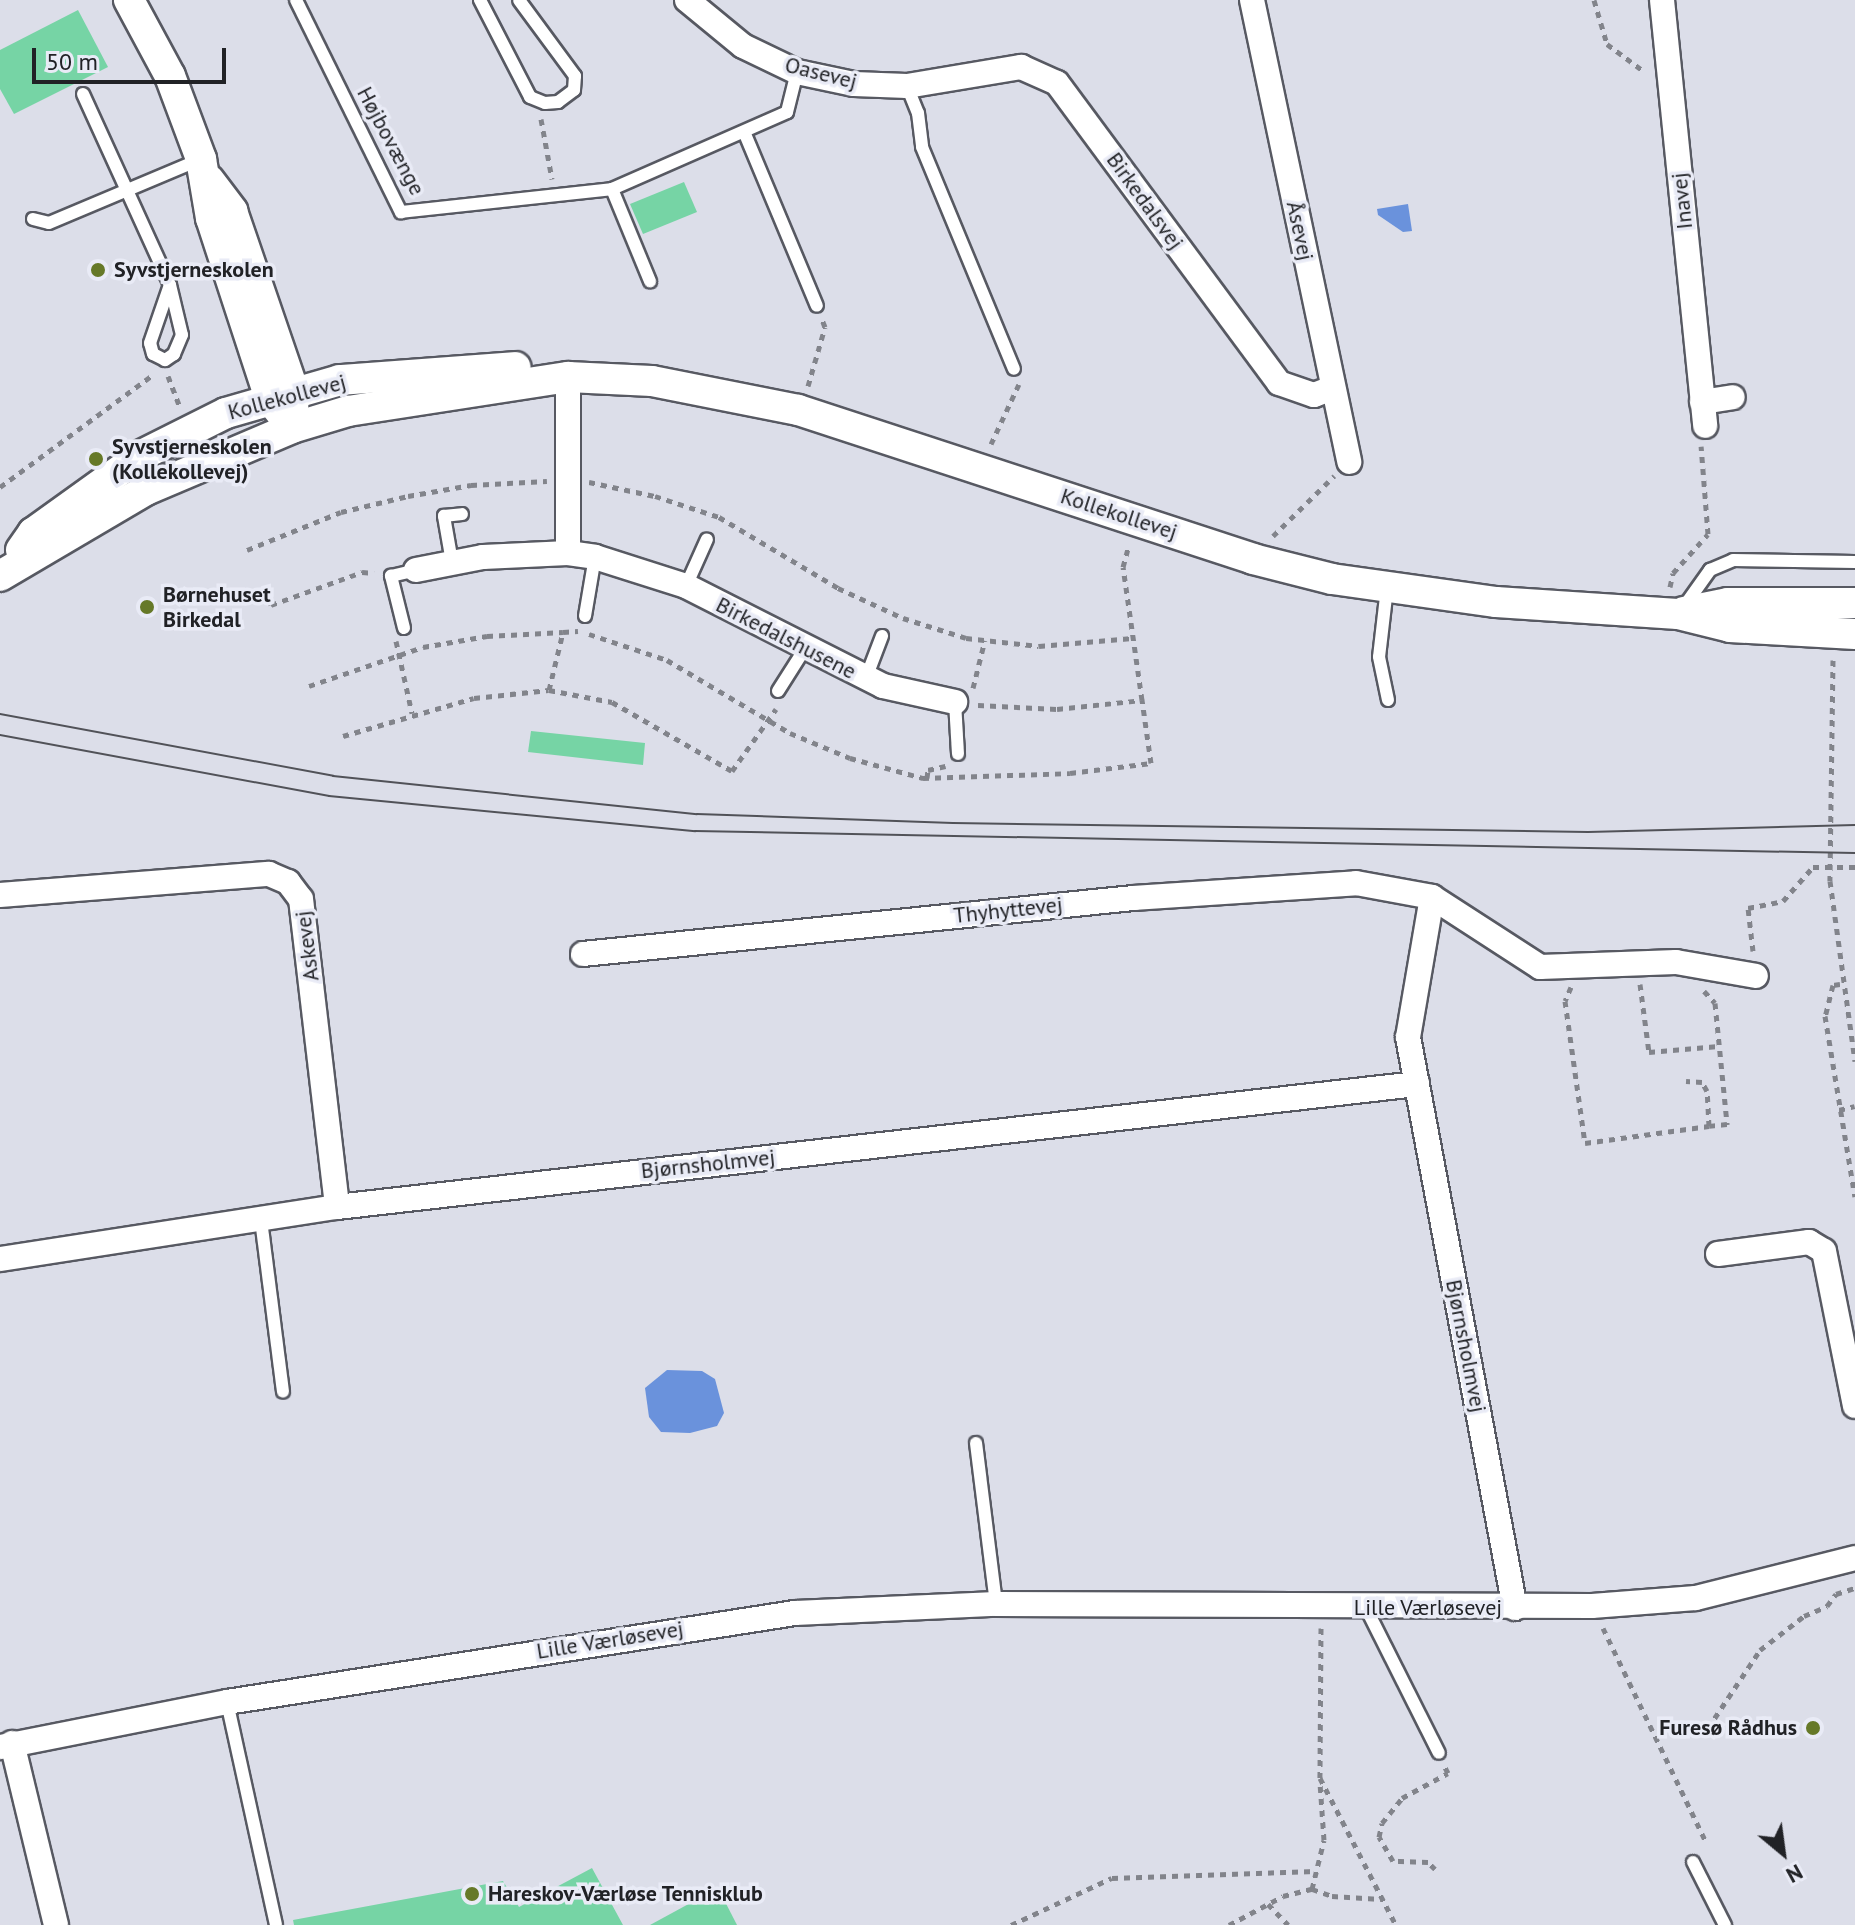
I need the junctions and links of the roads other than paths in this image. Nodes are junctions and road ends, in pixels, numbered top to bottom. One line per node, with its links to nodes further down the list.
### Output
1 (129, 0): 12 (street)
2 (296, 0): 14 (lane, Højbovænge)
3 (480, 0): 4 (lane)
4 (519, 0)
5 (687, 0): 8 (street, Oasevej)
6 (1252, 0): 21 (street, Åsevej)
7 (1662, 0): 23 (street, Inavej)
8 (797, 72): 9 (street, Oasevej); 11 (lane, Højbovænge)
9 (916, 83): 19 (lane); 21 (street, Birkedalsvej)
10 (83, 94): 13 (lane)
11 (745, 134): 14 (lane, Højbovænge); 18 (lane)
12 (205, 170): 13 (lane); 22 (street)
13 (130, 188): 15 (lane); 17 (lane)
14 (612, 189): 16 (lane)
15 (33, 219)
16 (650, 281)
17 (170, 285): 17 (lane)
18 (817, 306)
19 (1014, 369)
20 (568, 377): 22 (street, Kollekollevej); 24 (street, Kollekollevej); 28 (street); 35 (street, Kollekollevej)
21 (1332, 388): 25 (street, Åsevej)
22 (282, 395): 24 (street); 33 (street, Kollekollevej)
23 (1733, 397)
24 (292, 428): 33 (street, Kollekollevej)
25 (1349, 462)
26 (462, 514): 30 (lane)
27 (707, 539): 34 (lane)
28 (568, 553): 29 (street, Birkedalshusene); 30 (street, Birkedalshusene)
29 (595, 557): 34 (street, Birkedalshusene); 38 (lane)
30 (452, 562): 32 (street, Birkedalshusene)
31 (1855, 562): 36 (lane)
32 (416, 570): 39 (lane)
33 (5, 572)
34 (686, 586): 42 (street, Birkedalshusene)
35 (1387, 588): 36 (street, Kollekollevej); 45 (lane)
36 (1674, 601): 37 (street, Kollekollevej); 41 (street, Kollekollevej)
37 (1855, 603)
38 (585, 616)
39 (404, 628)
40 (882, 636): 43 (lane)
41 (1844, 643)
42 (804, 650): 43 (street, Birkedalshusene); 44 (lane)
43 (866, 678): 46 (street, Birkedalshusene)
44 (778, 691)
45 (1388, 700)
46 (955, 702): 47 (lane, Birkedalshusene)
47 (958, 754)
48 (0, 895): 53 (street, Askevej)
49 (1432, 897): 50 (street, Thyhyttevej); 51 (street); 52 (street, Bjørnsholmvej)
50 (583, 954)
51 (1756, 976)
52 (1417, 1084): 53 (street, Bjørnsholmvej); 63 (street, Bjørnsholmvej)
53 (337, 1207): 54 (street, Bjørnsholmvej)
54 (261, 1220): 56 (street, Bjørnsholmvej); 57 (lane)
55 (1718, 1254): 58 (street)
56 (0, 1259)
57 (283, 1392)
58 (1855, 1406)
59 (976, 1443): 61 (lane)
60 (1855, 1558): 63 (street, Lille Værløsevej)
61 (996, 1604): 62 (street, Lille Værløsevej); 64 (street, Lille Værløsevej)
62 (1366, 1608): 63 (street, Lille Værløsevej); 66 (lane)
63 (1515, 1608)
64 (227, 1702): 65 (street, Lille Værløsevej); 69 (lane)
65 (6, 1745): 68 (street)
66 (1439, 1753)
67 (1693, 1862): 70 (lane)
68 (56, 1925)
69 (276, 1925)
70 (1725, 1925)

